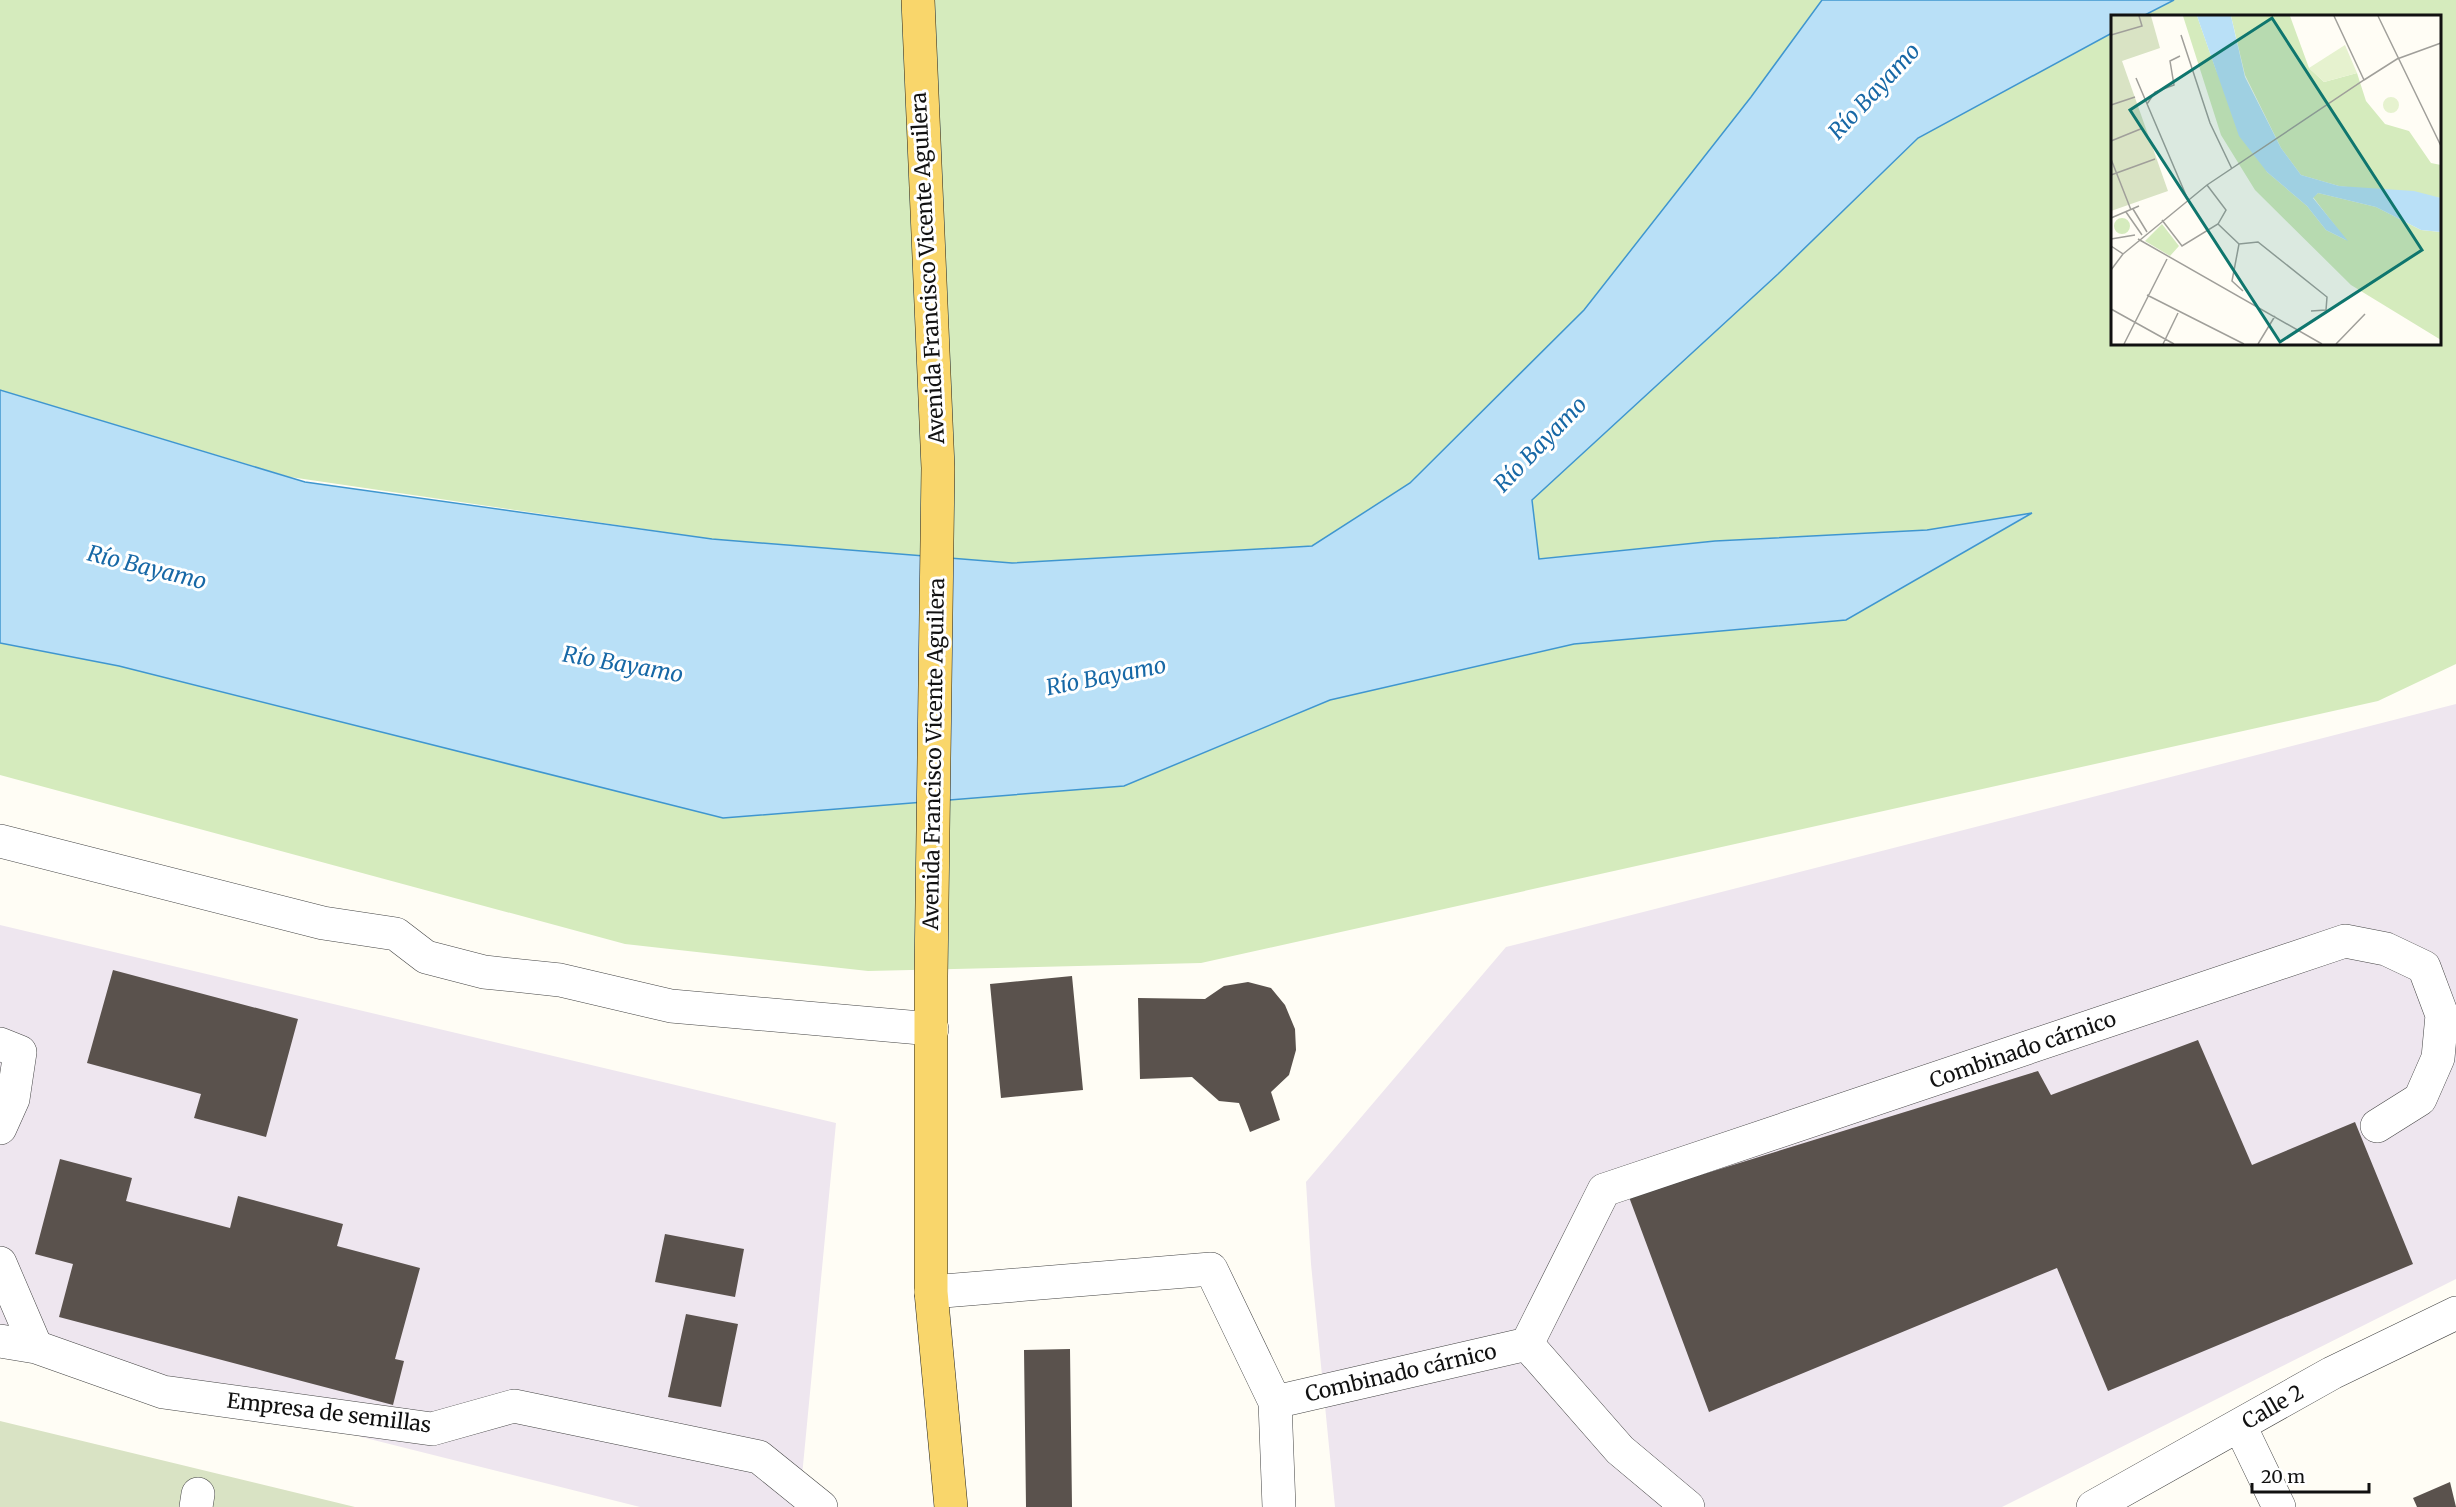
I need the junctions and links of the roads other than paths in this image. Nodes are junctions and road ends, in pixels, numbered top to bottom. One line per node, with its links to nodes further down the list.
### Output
1 (918, 0): 3 (main road, Avenida Francisco Vicente Aguilera)
2 (0, 841): 3 (street)
3 (932, 1029): 8 (main road, Avenida Francisco Vicente Aguilera)
4 (0, 1044): 6 (street)
5 (2377, 1126): 11 (street, Combinado cárnico)
6 (0, 1128)
7 (0, 1263): 12 (street)
8 (931, 1292): 13 (street); 16 (main road, Avenida Francisco Vicente Aguilera)
9 (2456, 1313): 14 (street, Calle 2)
10 (0, 1341): 12 (street, Empresa de semillas)
11 (1527, 1344): 13 (street, Combinado cárnico); 18 (street)
12 (36, 1347): 15 (street, Empresa de semillas)
13 (1275, 1402): 17 (street)
14 (2240, 1426): 19 (street, Calle 2); 20 (street)
15 (822, 1507)
16 (951, 1507)
17 (1280, 1507)
18 (1688, 1507)
19 (2093, 1507)
20 (2279, 1507)

